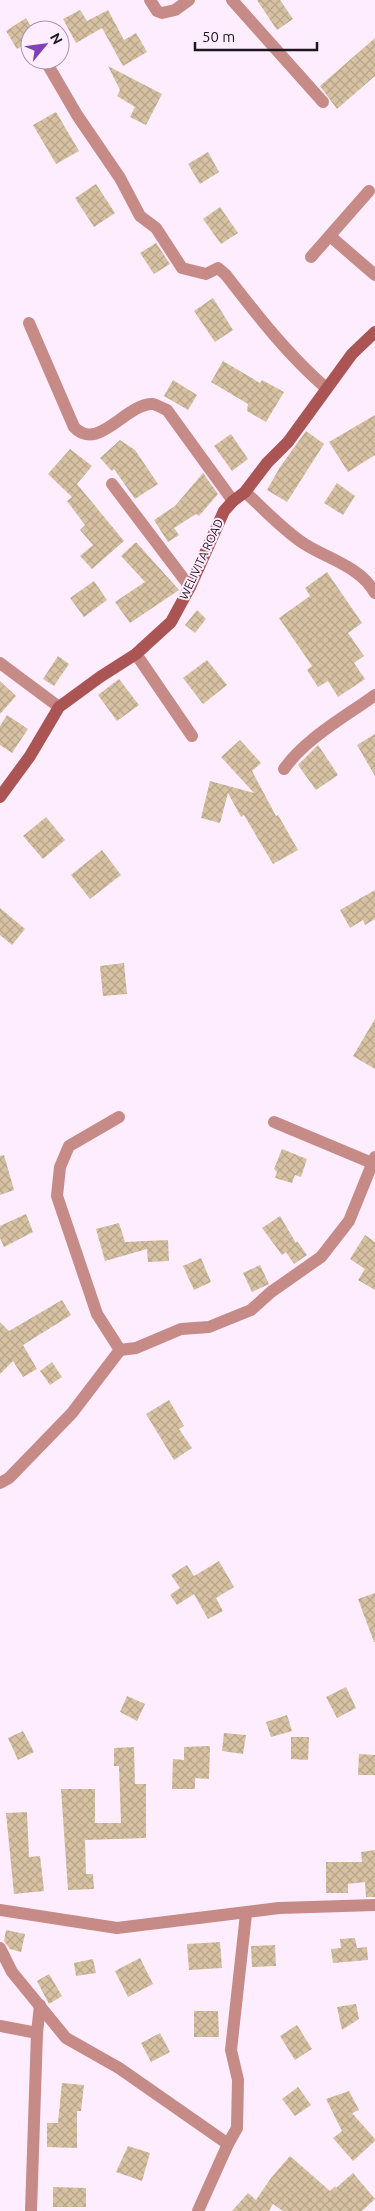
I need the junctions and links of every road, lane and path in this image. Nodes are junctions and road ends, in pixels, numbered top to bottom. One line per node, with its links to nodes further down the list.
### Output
1 (150, 0): 2 (street)
2 (189, 0)
3 (232, 0): 5 (street)
4 (51, 70): 12 (street)
5 (323, 102)
6 (369, 191): 7 (street)
7 (330, 236): 8 (street); 9 (street)
8 (310, 257)
9 (375, 275)
10 (29, 323): 15 (street)
11 (375, 332): 12 (street, WELIVITA ROAD)
12 (326, 388): 14 (street, WELIVITA ROAD)
13 (112, 484): 16 (street)
14 (245, 492): 15 (street, WELIVITA ROAD); 17 (street)
15 (233, 501): 16 (street, WELIVITA ROAD)
16 (190, 587): 18 (street, WELIVITA ROAD)
17 (375, 593)
18 (136, 654): 21 (street, WELIVITA ROAD); 22 (street)
19 (0, 663): 21 (street)
20 (375, 696): 23 (street)
21 (59, 707): 24 (street, WELIVITA ROAD)
22 (192, 736)
23 (284, 769)
24 (0, 797)
25 (119, 1117): 28 (street)
26 (274, 1122): 27 (street)
27 (373, 1160): 28 (street)
28 (120, 1350): 29 (street)
29 (0, 1483)
30 (375, 1905): 32 (street)
31 (0, 1910): 32 (street)
32 (246, 1914): 37 (street)
33 (0, 1948): 34 (street)
34 (40, 2005): 36 (street); 37 (street)
35 (0, 2026): 36 (street)
36 (37, 2033): 38 (street)
37 (228, 2144): 39 (street)
38 (31, 2211)
39 (198, 2211)

